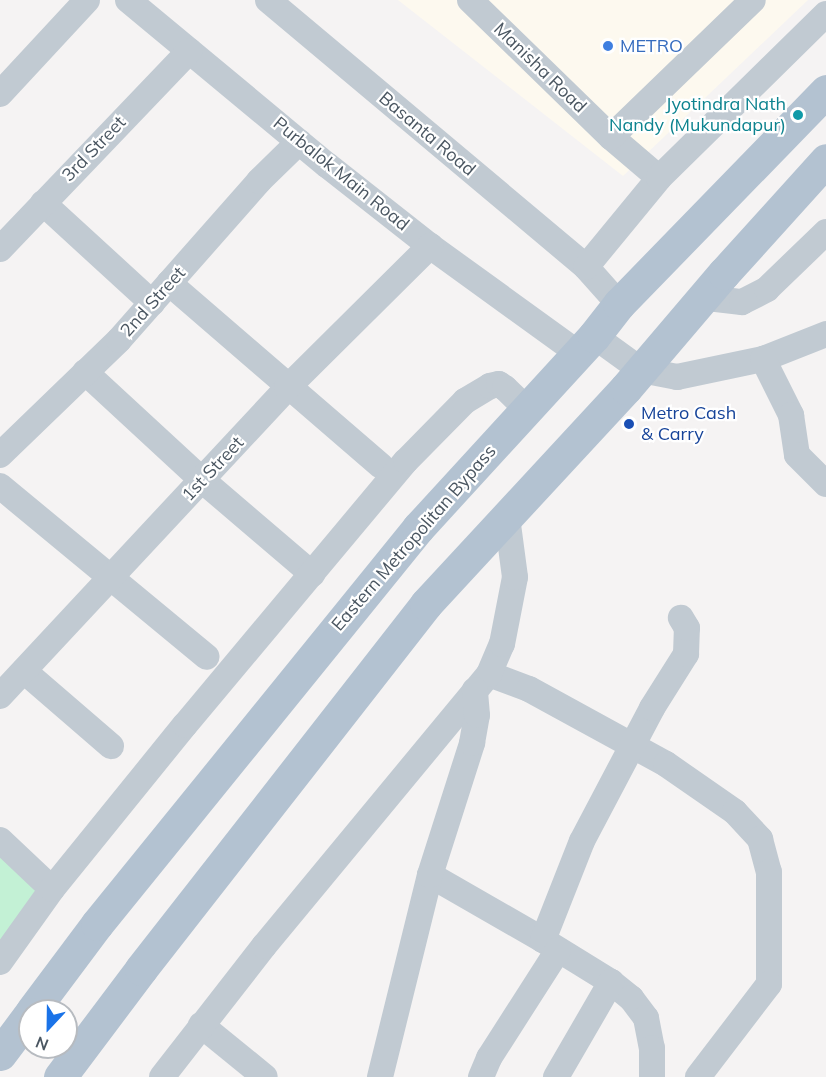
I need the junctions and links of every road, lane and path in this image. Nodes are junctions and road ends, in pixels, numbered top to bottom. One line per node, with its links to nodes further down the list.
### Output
1 (87, 0): 9 (street)
2 (128, 0): 7 (street, Purbalok Main Road)
3 (268, 0): 18 (street, Basanta Road)
4 (470, 0): 10 (street, Manisha Road)
5 (753, 0): 10 (street)
6 (826, 14): 13 (street)
7 (189, 51): 11 (street, Purbalok Main Road); 14 (street, 3rd Street)
8 (826, 91): 22 (main road, Eastern Metropolitan Bypass)
9 (0, 94)
10 (610, 137): 13 (street, Manisha Road)
11 (299, 142): 16 (street, Purbalok Main Road); 19 (street, 2nd Street)
12 (826, 160): 20 (main road)
13 (659, 178): 18 (street)
14 (43, 203): 17 (street, 3rd Street); 21 (street)
15 (826, 232): 20 (street)
16 (430, 246): 24 (street, Purbalok Main Road); 28 (street, 1st Street)
17 (0, 249)
18 (586, 267): 22 (street, Basanta Road)
19 (169, 283): 21 (street, 2nd Street); 28 (street)
20 (708, 291): 26 (main road)
21 (152, 303): 27 (street, 2nd Street)
22 (619, 304): 24 (main road, Eastern Metropolitan Bypass)
23 (826, 334): 25 (street)
24 (578, 343): 26 (street, Purbalok Main Road); 29 (main road, Eastern Metropolitan Bypass)
25 (764, 359): 26 (street); 33 (street)
26 (641, 370): 35 (main road)
27 (85, 372): 30 (street, 2nd Street); 32 (street)
28 (287, 388): 31 (street); 32 (street, 1st Street)
29 (527, 409): 36 (street); 51 (main road, Eastern Metropolitan Bypass)
30 (4, 444)
31 (381, 466)
32 (202, 480): 36 (street); 37 (street, 1st Street)
33 (826, 484)
34 (0, 486): 37 (street)
35 (507, 517): 41 (street); 55 (main road)
36 (312, 574): 47 (street)
37 (109, 579): 39 (street); 40 (street, 1st Street)
38 (681, 618): 43 (street)
39 (207, 657)
40 (24, 671): 42 (street, 1st Street); 44 (street)
41 (482, 682): 43 (street); 46 (street); 52 (street)
42 (0, 696)
43 (633, 745): 48 (street); 62 (street)
44 (111, 747)
45 (0, 840): 47 (street)
46 (430, 875): 48 (street); 58 (street)
47 (52, 889): 49 (street)
48 (550, 945): 50 (street); 59 (street)
49 (0, 962)
50 (610, 982): 60 (street); 61 (street)
51 (41, 999)
52 (201, 1025): 56 (street); 57 (street)
53 (18, 1030): 54 (main road, Eastern Metropolitan Bypass)
54 (0, 1054)
55 (60, 1077)
56 (162, 1077)
57 (265, 1077)
58 (380, 1077)
59 (481, 1077)
60 (556, 1077)
61 (652, 1077)
62 (698, 1077)

